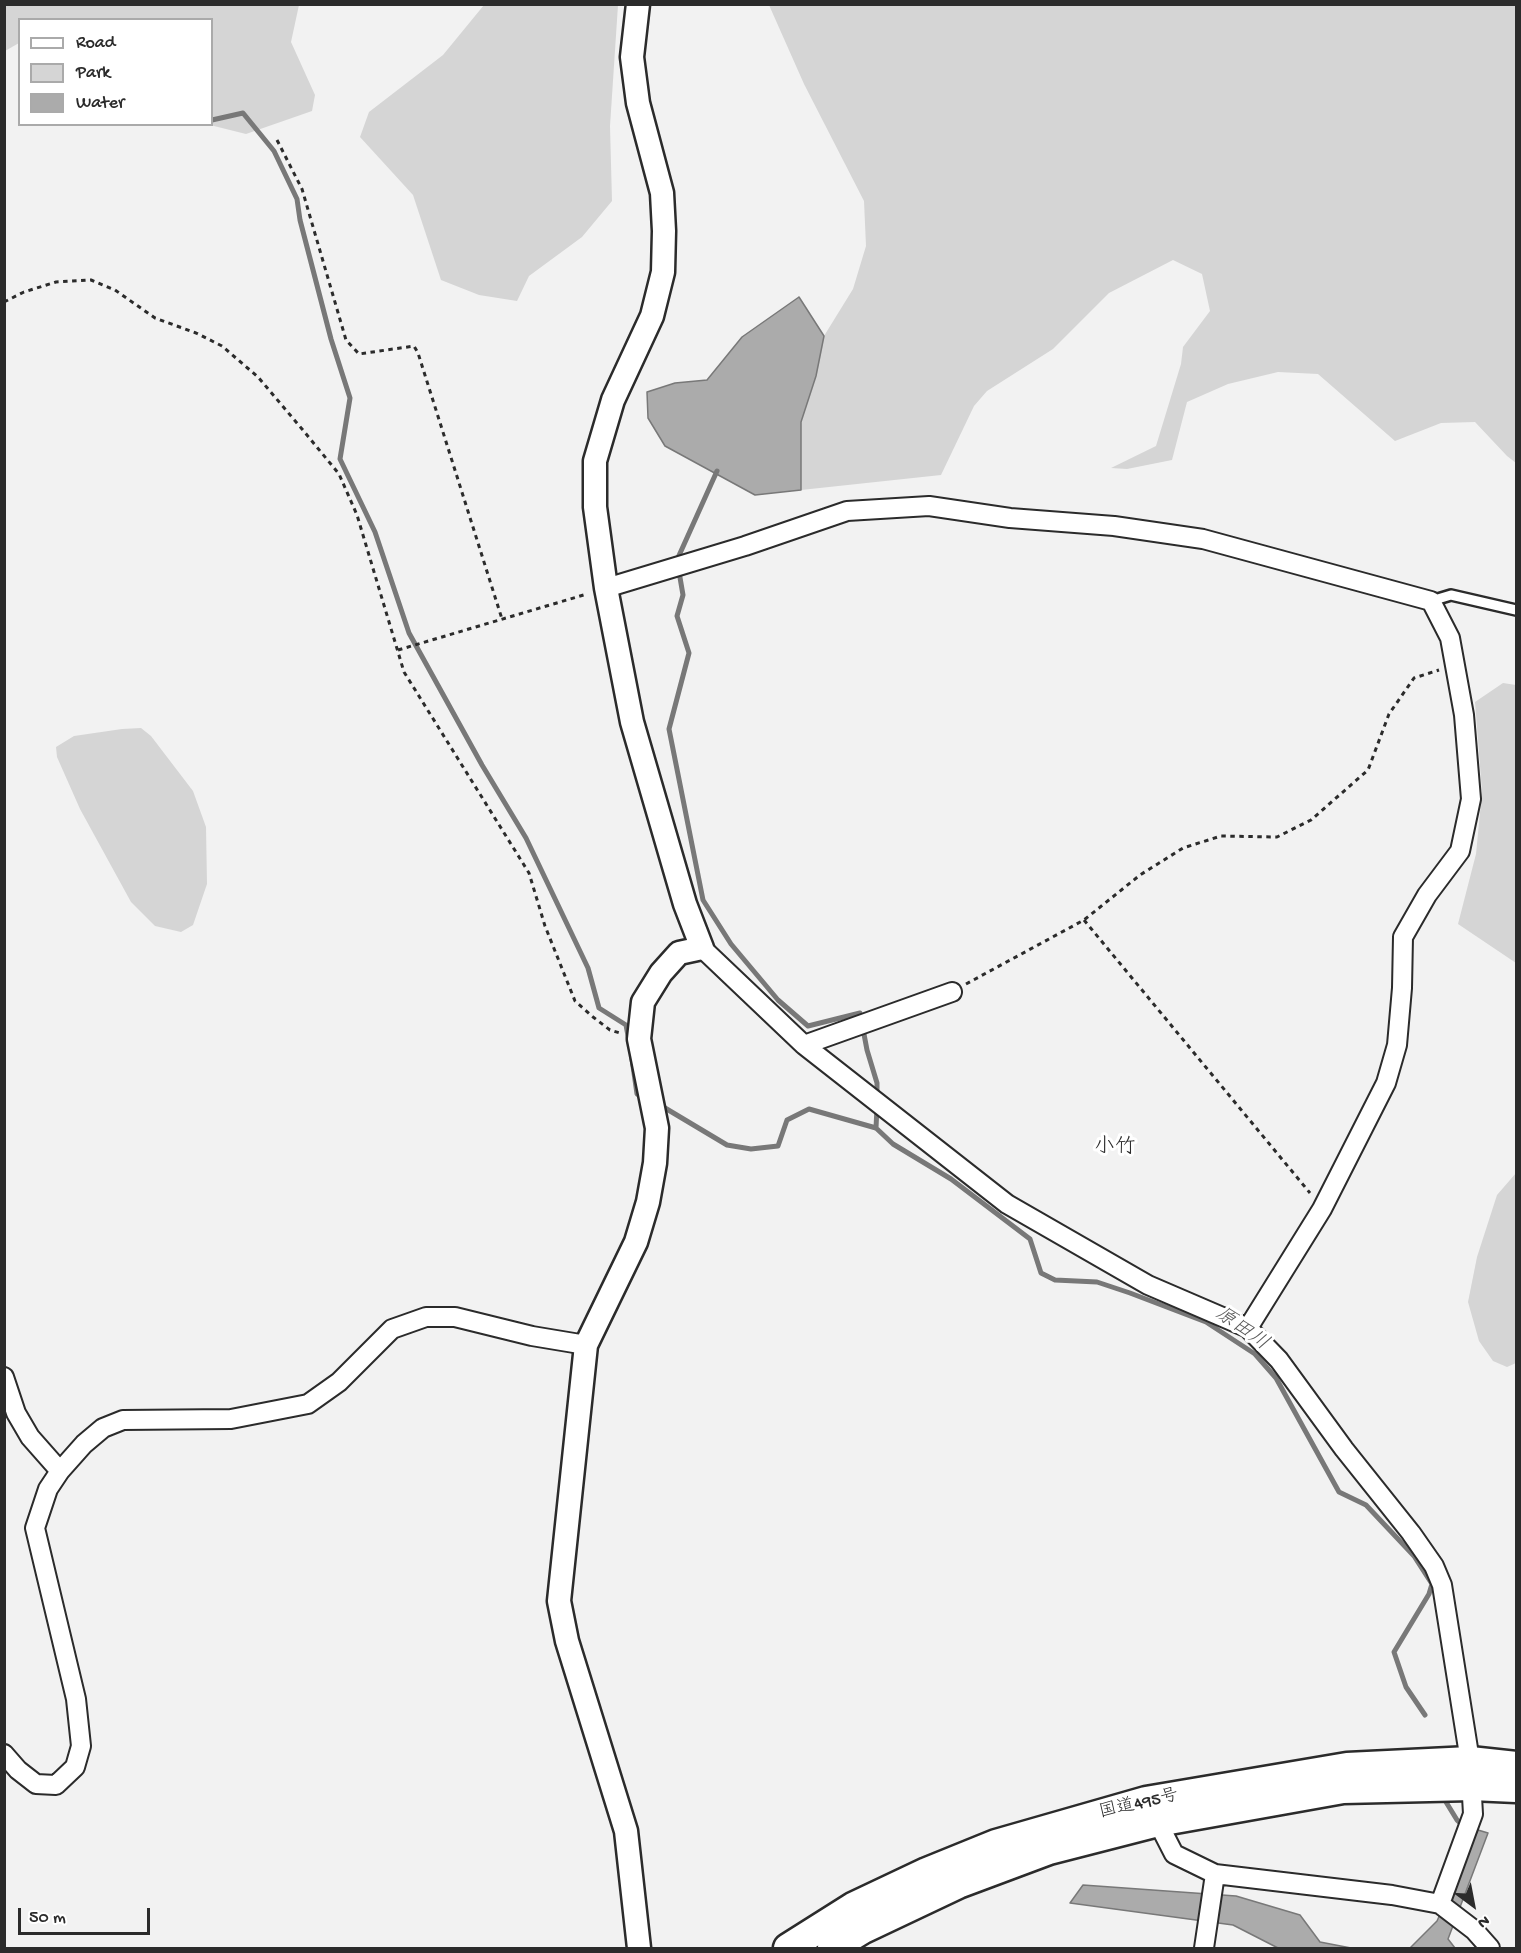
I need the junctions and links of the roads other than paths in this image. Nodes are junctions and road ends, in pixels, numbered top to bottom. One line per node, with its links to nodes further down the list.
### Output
1 (638, 4): 2 (street)
2 (606, 588): 3 (street); 5 (street)
3 (1431, 602): 4 (lane); 8 (street)
4 (1516, 610)
5 (702, 948): 7 (street); 9 (street)
6 (952, 992): 7 (street)
7 (804, 1045): 8 (street)
8 (1248, 1328): 14 (street)
9 (585, 1346): 11 (street); 20 (street)
10 (4, 1377): 11 (street)
11 (60, 1471): 12 (street)
12 (4, 1754)
13 (1516, 1766): 14 (highway, 国道495号)
14 (1471, 1773): 15 (highway, 国道495号); 16 (highway, 国道495号); 18 (street)
15 (1516, 1788)
16 (1152, 1811): 17 (street); 21 (highway, 国道495号); 22 (highway, 国道495号)
17 (1214, 1877): 18 (street); 19 (street)
18 (1440, 1904): 23 (street)
19 (1205, 1941)
20 (639, 1948)
21 (788, 1948)
22 (832, 1948)
23 (1490, 1948)

